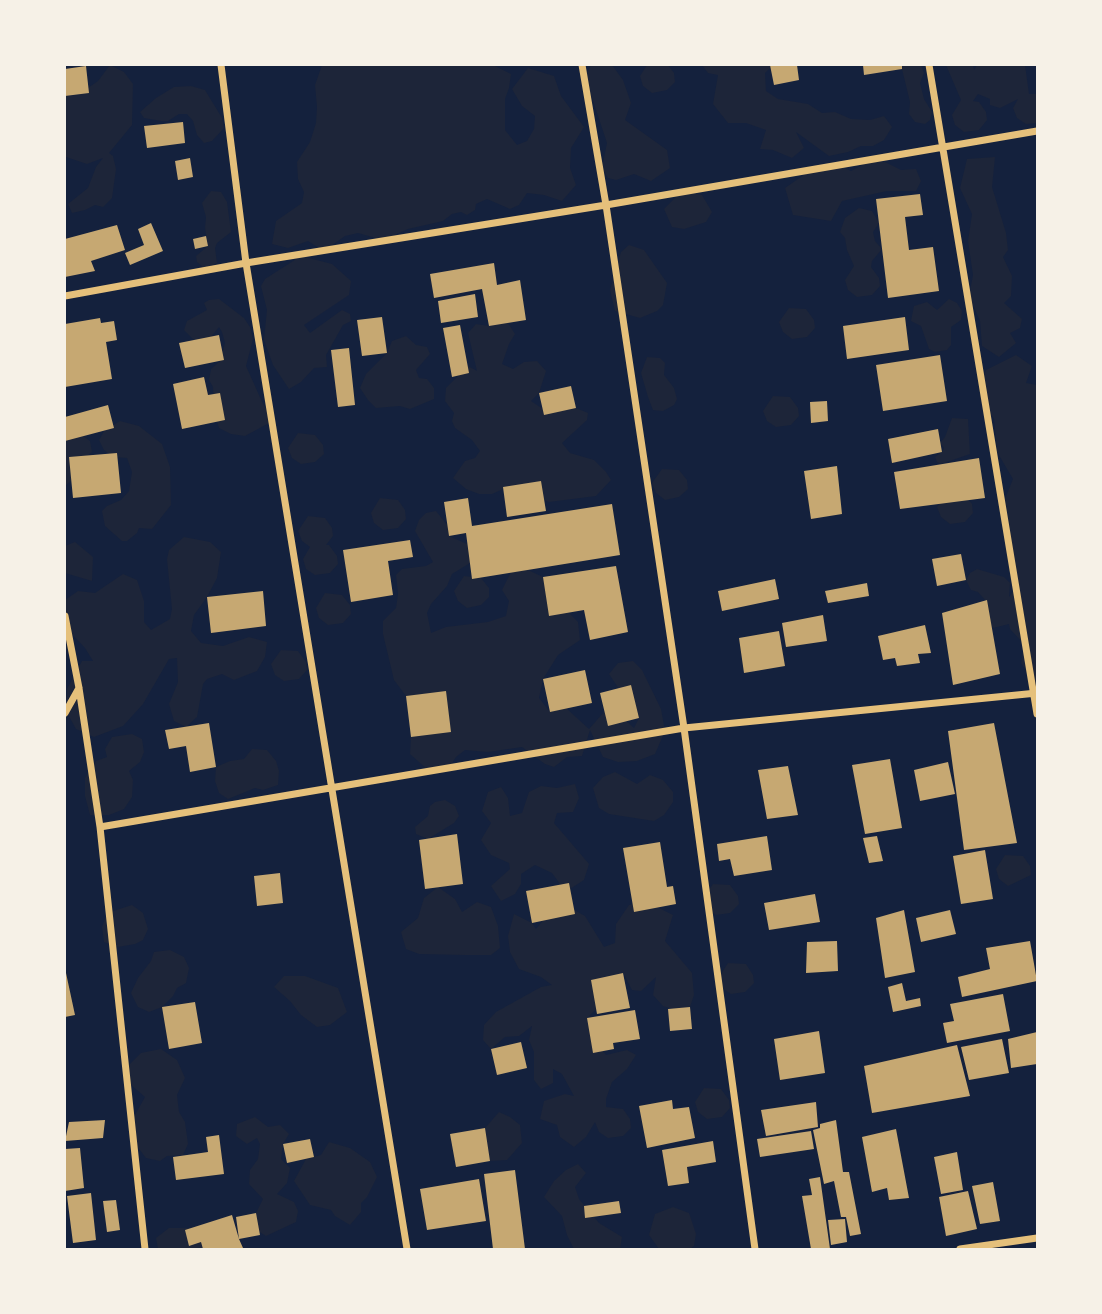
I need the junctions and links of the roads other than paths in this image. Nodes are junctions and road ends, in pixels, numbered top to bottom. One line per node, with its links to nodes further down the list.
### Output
1 (221, 65): 7 (street)
2 (582, 65): 6 (street)
3 (929, 65): 5 (street)
4 (1037, 131): 5 (street)
5 (943, 147): 6 (street); 11 (street)
6 (607, 205): 7 (street); 14 (street)
7 (246, 263): 8 (street); 15 (street)
8 (65, 296)
9 (65, 616): 10 (street)
10 (79, 688): 12 (street); 16 (street)
11 (1035, 693): 13 (street); 14 (street)
12 (65, 713)
13 (1037, 715)
14 (684, 728): 15 (street); 20 (street)
15 (332, 788): 16 (street); 19 (street)
16 (100, 827): 18 (street)
17 (1037, 1238): 21 (street)
18 (145, 1249)
19 (407, 1249)
20 (755, 1249)
21 (960, 1249)

